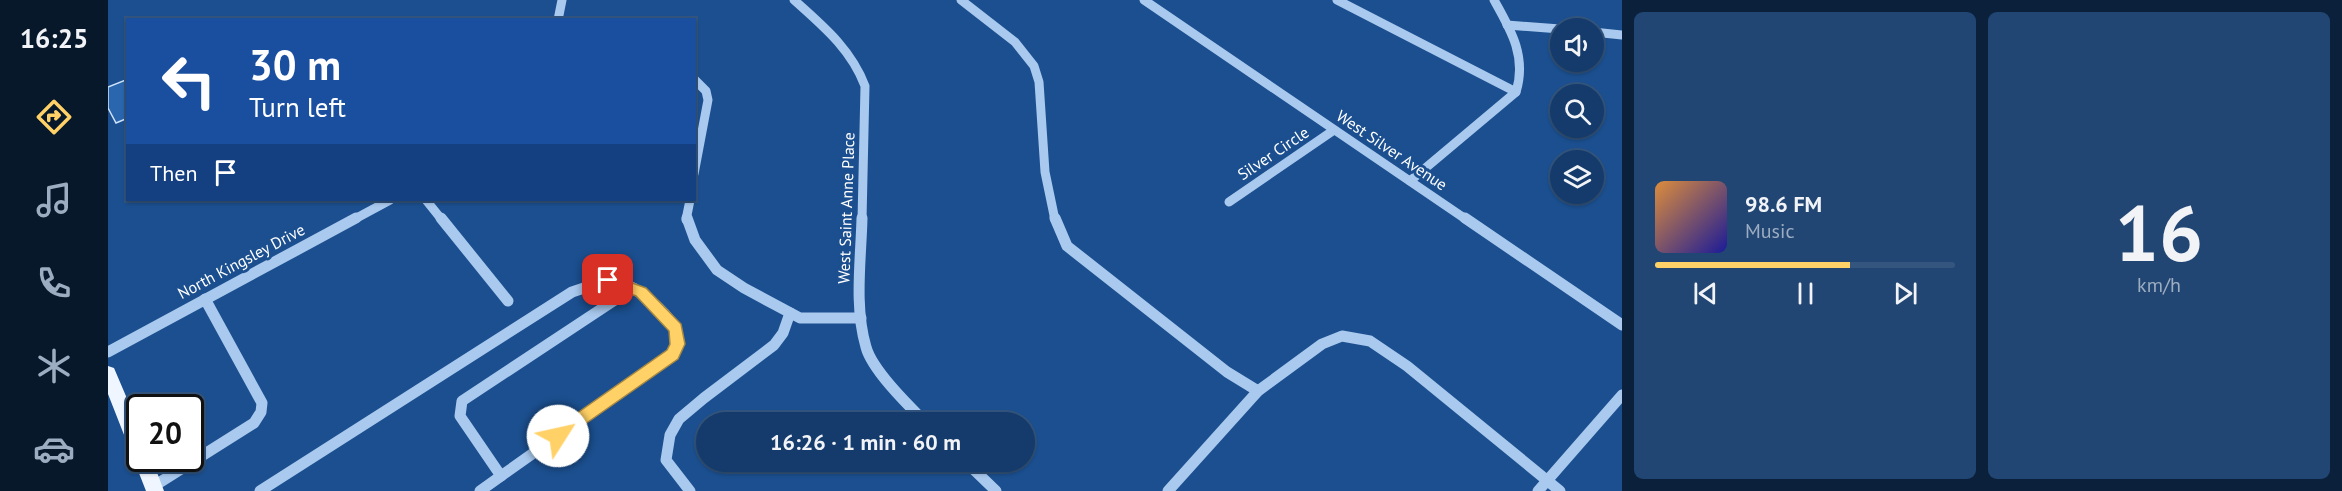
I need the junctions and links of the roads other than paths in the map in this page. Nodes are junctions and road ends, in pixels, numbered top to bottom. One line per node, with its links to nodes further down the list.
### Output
1 (562, 0): 7 (street)
2 (794, 0): 25 (street, West Saint Anne Place)
3 (961, 0): 29 (street)
4 (1144, 0): 14 (street, West Silver Avenue)
5 (1337, 0): 13 (street)
6 (1494, 0): 8 (street)
7 (558, 18)
8 (1507, 25): 9 (street); 13 (street)
9 (1550, 28)
10 (1604, 33): 11 (street)
11 (1622, 35)
12 (696, 81): 15 (street)
13 (1516, 92): 16 (street)
14 (1334, 130): 16 (street, West Silver Avenue); 20 (street, Silver Circle)
15 (696, 163)
16 (1410, 180): 26 (street, West Silver Avenue)
17 (388, 201): 22 (street, North Kingsley Drive)
18 (427, 201): 23 (street)
19 (690, 201): 24 (street)
20 (1229, 202)
21 (633, 288): 35 (street); 35 (street); 38 (street)
22 (205, 299): 27 (street, North Kingsley Drive); 37 (street)
23 (508, 301)
24 (790, 313): 25 (street); 40 (street)
25 (861, 318): 31 (street, West Saint Anne Place)
26 (1622, 325)
27 (108, 352)
28 (108, 373): 32 (main road)
29 (1258, 391): 36 (street); 42 (street)
30 (1622, 395): 36 (street)
31 (915, 412)
32 (126, 417)
33 (147, 472): 37 (main road)
34 (976, 472): 41 (street)
35 (501, 476): 39 (street)
36 (1547, 480): 43 (street); 44 (street)
37 (154, 489)
38 (260, 491)
39 (480, 491)
40 (690, 491)
41 (996, 491)
42 (1168, 491)
43 (1538, 491)
44 (1560, 491)

